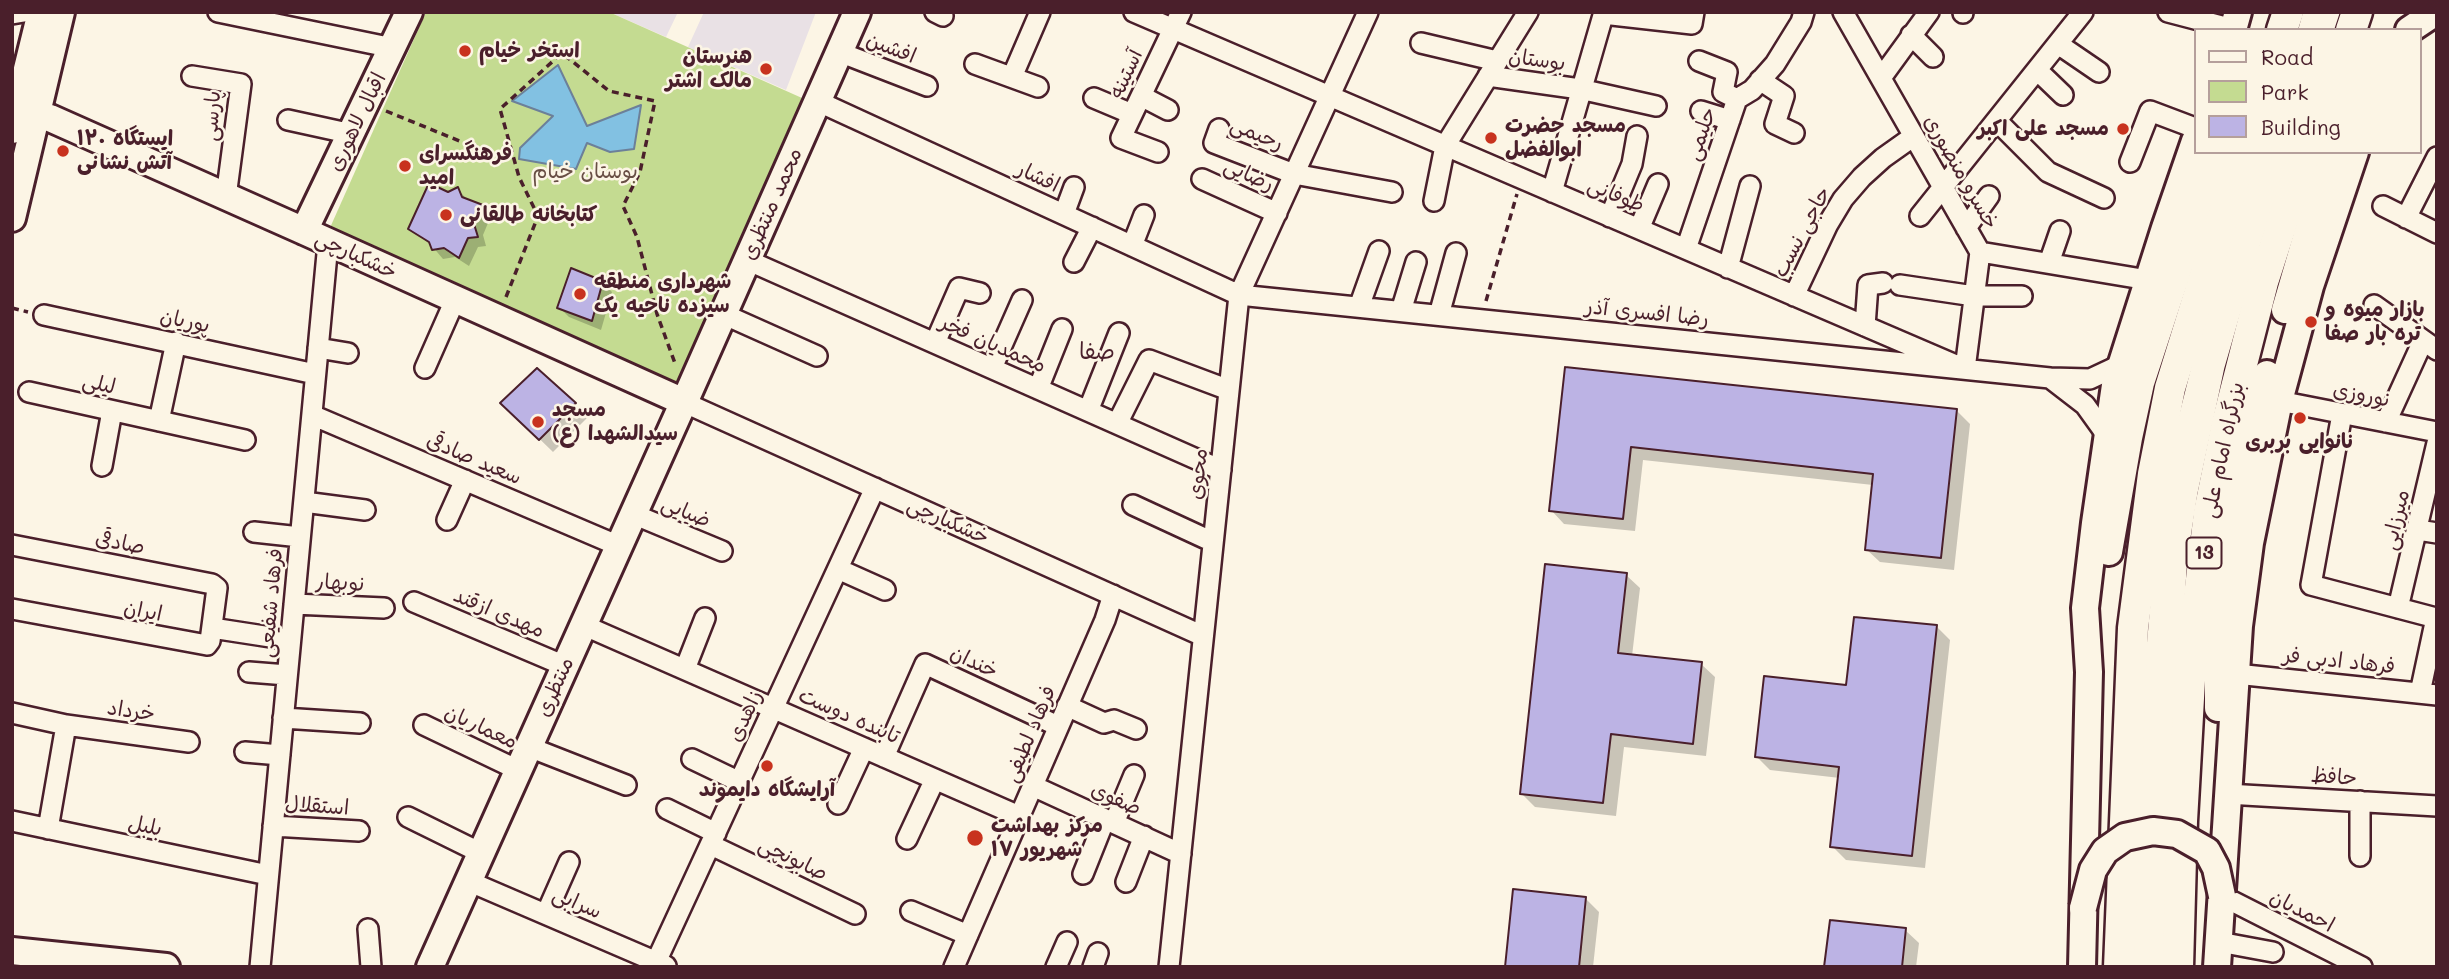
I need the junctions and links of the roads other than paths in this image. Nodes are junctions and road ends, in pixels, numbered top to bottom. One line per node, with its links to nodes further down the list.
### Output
1 (24, 12): 20 (street)
2 (41, 12): 55 (main road)
3 (61, 12): 55 (main road)
4 (218, 12): 30 (street)
5 (410, 12): 30 (main road, اقبال لاهوری)
6 (857, 12): 31 (main road, محمد منتظری)
7 (1040, 12): 39 (street)
8 (1134, 12): 21 (street, طوفانی)
9 (1368, 12): 47 (street, محوی)
10 (1528, 12): 35 (street)
11 (1695, 12): 19 (street)
12 (1804, 12): 41 (street, حلیمی)
13 (1843, 12): 40 (street, خسرو منصوری)
14 (1929, 12): 27 (street)
15 (2083, 12): 29 (street)
16 (2168, 12): 23 (street)
17 (2276, 12): 24 (main road)
18 (2436, 12): 26 (main road)
19 (1604, 13): 44 (street)
20 (12, 14)
21 (1177, 20): 46 (street, آستینه); 47 (street, طوفانی)
22 (2349, 21): 25 (street)
23 (2226, 28)
24 (2267, 28)
25 (2330, 28)
26 (2412, 28)
27 (1911, 35): 32 (street); 40 (street)
28 (1421, 43): 35 (street, بوستان)
29 (2058, 44): 36 (street); 37 (street)
30 (393, 48): 61 (main road, اقبال لاهوری)
31 (839, 52): 42 (street, افشین); 50 (main road, محمد منتظری)
32 (1933, 57)
33 (1699, 61): 49 (street)
34 (975, 64): 39 (street)
35 (1493, 69): 44 (street, بوستان); 65 (street)
36 (2037, 71): 45 (street); 58 (street)
37 (2099, 72)
38 (191, 76): 85 (street, پارسی)
39 (1012, 77): 43 (street)
40 (1881, 78): 63 (street, خسرو منصوری)
41 (1760, 80): 49 (street, حلیمی); 60 (street)
42 (927, 86)
43 (1038, 87)
44 (1580, 89): 51 (street, بوستان); 83 (street)
45 (2063, 95)
46 (1141, 96): 52 (street); 54 (street, آستینه)
47 (1330, 96): 65 (street, طوفانی); 77 (street, محوی)
48 (1094, 98): 54 (street)
49 (1737, 99): 57 (street, حلیمی)
50 (817, 101): 90 (street, افشار); 108 (main road, محمد منتظری)
51 (1656, 106)
52 (1168, 110)
53 (1701, 111): 57 (street)
54 (1132, 114): 66 (street, آستینه)
55 (22, 117): 85 (main road, خشکبارچی); 94 (main road)
56 (288, 120): 61 (street)
57 (1730, 120): 104 (street, حلیمی)
58 (1997, 121): 81 (street); 86 (street)
59 (2194, 128): 76 (street)
60 (1794, 133)
61 (352, 134): 99 (main road, اقبال لاهوری)
62 (1637, 135): 93 (street)
63 (1914, 136): 81 (street, خسرو منصوری); 116 (street, حاجی نسب)
64 (2194, 144): 113 (main road)
65 (1445, 146): 83 (street, طوفانی); 87 (street)
66 (1157, 152)
67 (1210, 153): 77 (street, رحیمی); 89 (street, رضایی)
68 (2216, 154): 190 (main road)
69 (2242, 154): 258 (highway)
70 (2266, 154): 259 (street)
71 (2281, 154): 260 (street)
72 (2304, 154): 261 (highway, بزرگراه امام علی / 13)
73 (2330, 154): 215 (main road)
74 (2354, 154): 145 (main road)
75 (2437, 157): 95 (street)
76 (2130, 162)
77 (1294, 174): 82 (street, رحیمی); 89 (street, محوی)
78 (1658, 184): 98 (street)
79 (1750, 186): 112 (street)
80 (1074, 187): 90 (street)
81 (1944, 188): 92 (street); 97 (street, خسرو منصوری)
82 (1392, 192)
83 (1552, 192): 93 (street, طوفانی)
84 (1989, 196): 97 (street)
85 (226, 197): 99 (main road, خشکبارچی)
86 (2104, 198)
87 (1434, 201)
88 (2383, 206): 95 (street)
89 (1277, 213): 115 (street, محوی)
90 (1064, 214): 96 (street, افشار)
91 (1144, 215): 103 (street)
92 (1920, 216)
93 (1610, 217): 98 (street, طوفانی)
94 (12, 218)
95 (2406, 218): 101 (street)
96 (1092, 227): 103 (street, افشار); 109 (street)
97 (1966, 228): 106 (street, خسرو منصوری)
98 (1639, 229): 104 (street, طوفانی)
99 (304, 231): 102 (main road, خشکبارچی)
100 (2060, 231): 111 (street)
101 (2437, 233)
102 (328, 243): 119 (main road, خشکبارچی); 133 (street, فرهاد شفیعی)
103 (1132, 246): 115 (street, افشار)
104 (1686, 249): 112 (street, طوفانی)
105 (1378, 251): 122 (street)
106 (1980, 252): 111 (street); 117 (street, خسرو منصوری)
107 (1456, 253): 126 (street)
108 (747, 260): 124 (main road, محمد منتظری); 131 (street, محمدیان فخر)
109 (1074, 262)
110 (1416, 262): 123 (street)
111 (2049, 263): 113 (street)
112 (1728, 268): 116 (street, طوفانی)
113 (2148, 280): 136 (main road)
114 (981, 293): 131 (street)
115 (1239, 295): 122 (street, رضا افسری آذر); 143 (street, محوی)
116 (1794, 296): 127 (street, طوفانی)
117 (1975, 296): 118 (street); 127 (street); 139 (street, خسرو منصوری)
118 (2022, 296)
119 (454, 300): 137 (street); 146 (main road, خشکبارچی)
120 (1022, 300): 138 (street)
121 (2374, 305): 132 (street)
122 (1359, 307): 123 (street, رضا افسری آذر)
123 (1401, 311): 126 (street, رضا افسری آذر)
124 (723, 314): 135 (street); 146 (main road, محمد منتظری)
125 (44, 315): 130 (street, پوریان)
126 (1439, 315): 139 (street, رضا افسری آذر)
127 (1865, 326): 139 (street, طوفانی)
128 (1062, 329): 142 (street)
129 (1119, 332): 148 (street)
130 (176, 342): 140 (street, پوریان); 151 (street)
131 (935, 343): 138 (street, محمدیان فخر)
132 (2430, 346): 152 (street)
133 (318, 348): 134 (street); 140 (street, فرهاد شفیعی)
134 (348, 354)
135 (817, 356)
136 (2122, 363): 141 (street, رضا افسری آذر); 155 (main road)
137 (425, 368)
138 (992, 368): 142 (street, محمدیان فخر)
139 (1965, 369): 141 (street, رضا افسری آذر)
140 (316, 374): 150 (street, فرهاد شفیعی)
141 (2050, 378): 155 (street)
142 (1038, 389): 148 (street, محمدیان فخر)
143 (1229, 390): 153 (street); 159 (street, محوی)
144 (29, 392): 147 (street, لیلی)
145 (2278, 401): 149 (street, نوروزی); 191 (main road)
146 (684, 402): 161 (street, خشکبارچی); 165 (main road, منتظری)
147 (112, 411): 151 (street, لیلی); 158 (street)
148 (1088, 411): 153 (street, محمدیان فخر)
149 (2342, 414): 152 (street, نوروزی); 180 (street)
150 (312, 415): 160 (street, سعید صادقی); 162 (street, فرهاد شفیعی)
151 (159, 421): 156 (street, لیلی)
152 (2386, 422): 154 (street, نوروزی)
153 (1116, 424): 159 (street, محمدیان فخر)
154 (2437, 432)
155 (2108, 437): 190 (main road)
156 (245, 440)
157 (2437, 443): 167 (street, میرزایی)
158 (102, 466)
159 (1221, 470): 170 (street, محوی)
160 (465, 480): 166 (street); 172 (street, سعید صادقی)
161 (875, 488): 174 (street, زاهدی); 176 (street, خشکبارچی)
162 (304, 502): 164 (street); 169 (street, فرهاد شفیعی)
163 (1133, 505): 170 (street)
164 (365, 510)
165 (633, 514): 172 (main road, منتظری); 173 (street, ضیایی)
166 (447, 520)
167 (2427, 531): 180 (street, میرزایی)
168 (254, 533): 169 (street)
169 (300, 537): 178 (street, فرهاد شفیعی)
170 (1213, 542): 185 (street, محوی)
171 (12, 545): 184 (street, صادقی)
172 (619, 547): 183 (main road, منتظری)
173 (722, 551)
174 (838, 569): 175 (street); 195 (street, زاهدی)
175 (885, 590)
176 (1113, 595): 185 (street, خشکبارچی); 194 (street, فرهاد لطیفی)
177 (414, 602): 187 (street, مهدی ازقند)
178 (294, 604): 179 (street, نوبهار); 186 (street, فرهاد شفیعی)
179 (384, 608)
180 (2398, 608): 193 (street)
181 (12, 609): 184 (street, ایران)
182 (705, 618): 188 (street)
183 (583, 625): 187 (main road, منتظری); 188 (street, تابنده دوست)
184 (212, 628): 186 (street)
185 (1203, 636): 231 (street, محوی)
186 (290, 640): 192 (street, فرهاد شفیعی)
187 (565, 666): 208 (main road, منتظری)
188 (685, 669): 195 (street, تابنده دوست)
189 (249, 672): 192 (street)
190 (2089, 672): 239 (main road)
191 (2236, 674): 193 (street, فرهاد ادبی فر); 215 (main road)
192 (287, 675): 197 (street, فرهاد شفیعی)
193 (2428, 694)
194 (1067, 706): 201 (street, فرهاد لطیفی); 202 (street)
195 (774, 708): 204 (street, تابنده دوست); 212 (street, زاهدی)
196 (12, 713): 199 (street, خرداد)
197 (283, 718): 198 (street); 206 (street, فرهاد شفیعی)
198 (360, 723)
199 (66, 725): 203 (street, خرداد); 225 (street)
200 (424, 725): 208 (street, معماریان)
201 (1058, 726): 207 (street, خندان); 214 (street, فرهاد لطیفی)
202 (1136, 729)
203 (189, 742)
204 (864, 747): 207 (street, تابنده دوست); 217 (street)
205 (245, 752): 206 (street)
206 (280, 755): 224 (street, فرهاد شفیعی)
207 (884, 757): 211 (street, تابنده دوست)
208 (524, 758): 213 (street); 230 (main road, منتظری)
209 (692, 759): 212 (street)
210 (1135, 775): 223 (street)
211 (935, 779): 220 (street, تابنده دوست); 229 (street)
212 (740, 782): 228 (street, زاهدی)
213 (626, 785)
214 (1032, 786): 220 (street, فرهاد لطیفی); 223 (street, صفوی)
215 (2228, 790): 216 (street, حافظ); 238 (main road)
216 (2360, 801): 218 (street, حافظ); 232 (street)
217 (838, 804)
218 (2437, 806)
219 (667, 810): 228 (street, صابونچی)
220 (1019, 816): 244 (street, فرهاد لطیفی)
221 (408, 817): 230 (street)
222 (12, 821): 225 (street, بلبل)
223 (1109, 821): 227 (street, صفوی); 234 (street)
224 (273, 826): 226 (street, استقلال); 235 (street, فرهاد شفیعی)
225 (48, 830): 235 (street, بلبل)
226 (359, 831)
227 (1144, 836): 231 (street, صفوی); 237 (street)
228 (713, 839): 241 (street, صابونچی); 249 (street, زاهدی)
229 (907, 839)
230 (481, 853): 236 (main road, منتظری)
231 (1181, 854): 256 (street, محوی)
232 (2360, 856)
233 (569, 862): 242 (street)
234 (1083, 874)
235 (268, 875): 251 (street, فرهاد شفیعی)
236 (468, 881): 242 (street, سرابی); 253 (main road, منتظری)
237 (1126, 882)
238 (2222, 896): 239 (main road, bridge); 248 (main road); 262 (street, احمدیان)
239 (2084, 908): 257 (main road)
240 (911, 911): 244 (street)
241 (855, 914)
242 (546, 915): 249 (street, سرابی)
243 (368, 929): 252 (street)
244 (968, 934): 254 (street, فرهاد لطیفی)
245 (1067, 942): 255 (street)
246 (12, 951): 250 (main road)
247 (2273, 952): 248 (street)
248 (2218, 954)
249 (662, 964)
250 (166, 967)
251 (260, 967)
252 (371, 967)
253 (430, 967)
254 (954, 967)
255 (1056, 967)
256 (1169, 967)
257 (2082, 967)
258 (2119, 967)
259 (2140, 967)
260 (2156, 967)
261 (2178, 967)
262 (2362, 967)

